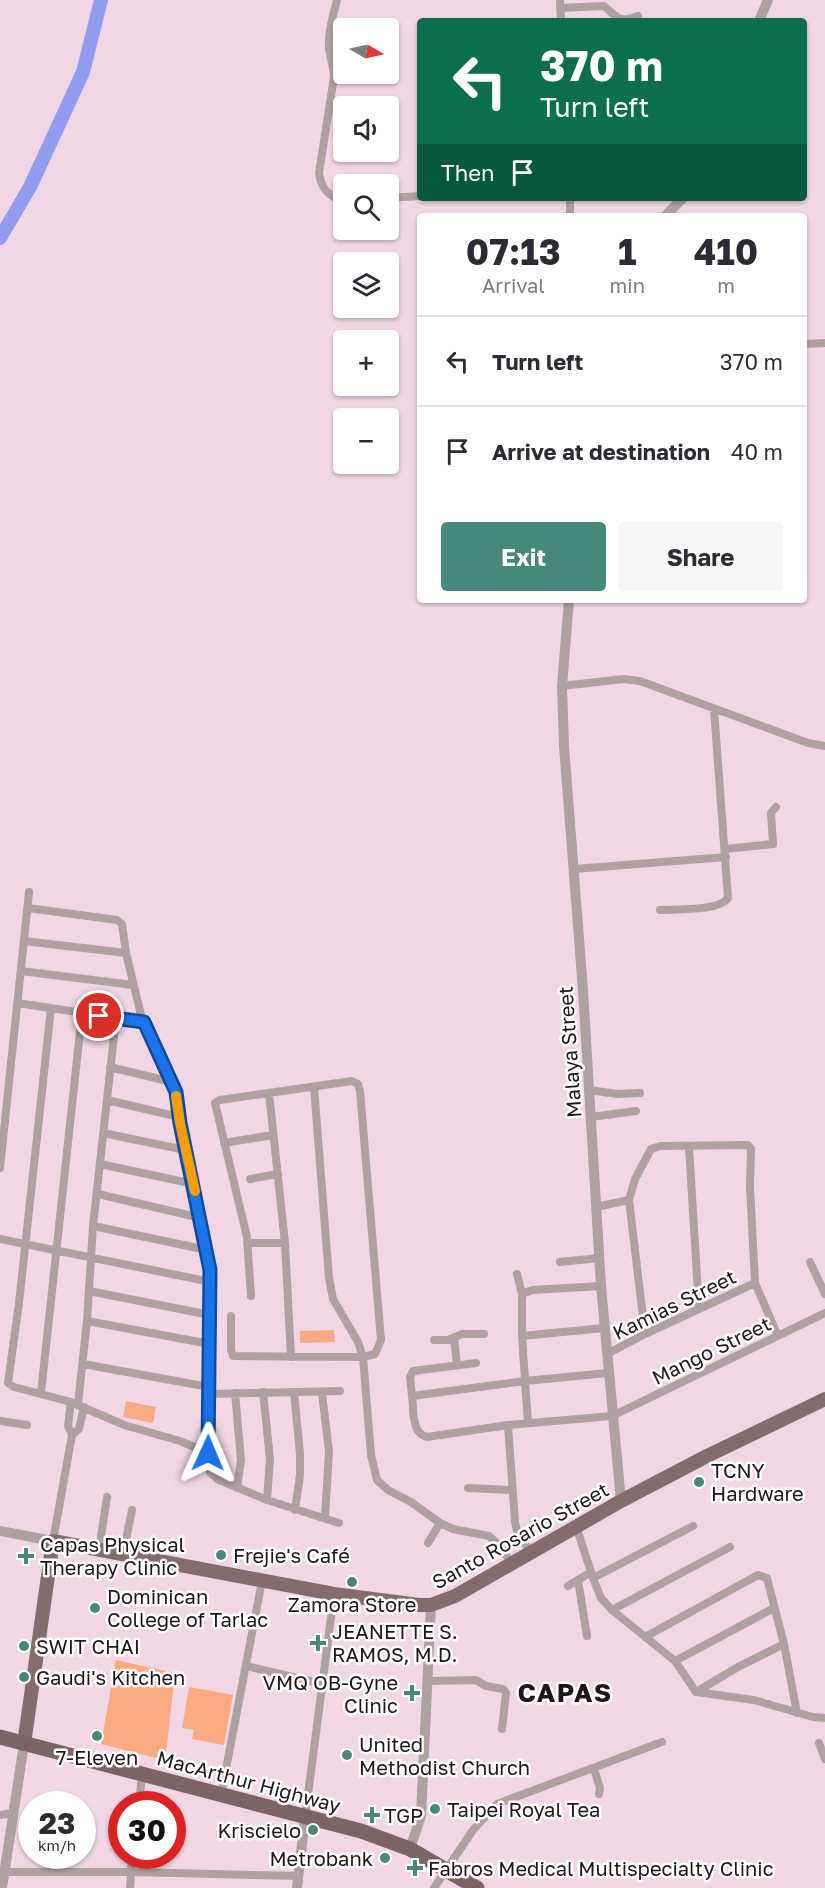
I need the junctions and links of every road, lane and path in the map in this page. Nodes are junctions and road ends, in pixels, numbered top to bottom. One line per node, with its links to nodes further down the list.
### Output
1 (337, 0): 9 (street)
2 (768, 0): 7 (street)
3 (560, 4): 5 (street)
4 (638, 16): 6 (street)
5 (617, 18)
6 (632, 18)
7 (760, 18)
8 (417, 196): 10 (street)
9 (333, 197)
10 (399, 197)
11 (680, 201): 12 (street)
12 (668, 213)
13 (825, 343): 14 (street)
14 (807, 344)
15 (569, 603): 16 (street, Malaya Street)
16 (562, 687): 17 (street); 21 (street, Malaya Street)
17 (714, 709): 18 (street); 20 (street)
18 (825, 746)
19 (776, 807): 20 (street)
20 (725, 853): 21 (street); 24 (street)
21 (574, 869): 37 (street, Malaya Street)
22 (29, 892): 23 (street)
23 (28, 908): 25 (street); 26 (street)
24 (660, 910)
25 (24, 941): 26 (street); 27 (street)
26 (126, 953): 28 (street)
27 (21, 970): 28 (street); 29 (street)
28 (133, 985): 33 (street)
29 (17, 1003): 30 (street); 50 (street)
30 (51, 1008): 31 (street); 60 (street)
31 (82, 1013): 32 (street); 64 (street)
32 (116, 1018): 33 (street); 34 (street)
33 (144, 1022): 35 (street)
34 (110, 1067): 35 (street); 40 (street)
35 (172, 1082): 42 (street)
36 (314, 1087): 38 (street); 92 (street); 92 (street)
37 (589, 1090): 39 (street); 43 (street, Malaya Street)
38 (269, 1093): 45 (street); 46 (street)
39 (640, 1093)
40 (107, 1100): 42 (street); 44 (street)
41 (636, 1111): 43 (street)
42 (179, 1116): 48 (street)
43 (591, 1117): 56 (street, Malaya Street)
44 (103, 1133): 48 (street); 49 (street)
45 (273, 1136): 46 (street); 51 (street)
46 (224, 1143): 61 (street)
47 (688, 1147): 55 (street); 71 (street); 77 (street)
48 (185, 1149): 53 (street)
49 (100, 1164): 53 (street); 54 (street)
50 (0, 1168)
51 (278, 1174): 52 (street); 62 (street)
52 (250, 1179)
53 (194, 1184): 57 (street)
54 (98, 1194): 57 (street); 58 (street)
55 (629, 1200): 56 (street); 84 (street)
56 (596, 1207): 66 (street, Malaya Street)
57 (201, 1218): 63 (street)
58 (93, 1226): 63 (street); 65 (street)
59 (0, 1239): 60 (street)
60 (26, 1243): 64 (street); 104 (street)
61 (247, 1243): 62 (street); 76 (street)
62 (285, 1243): 91 (street)
63 (207, 1250): 70 (street)
64 (56, 1251): 65 (street); 104 (street)
65 (92, 1258): 70 (street); 73 (street)
66 (599, 1258): 67 (street); 72 (street, Malaya Street)
67 (560, 1262)
68 (810, 1262): 75 (street)
69 (517, 1274): 74 (street)
70 (211, 1282): 79 (street)
71 (755, 1283): 77 (street, Kamias Street); 86 (street)
72 (601, 1286): 74 (street); 82 (street, Malaya Street)
73 (89, 1291): 79 (street); 81 (street)
74 (522, 1294): 85 (street)
75 (825, 1294)
76 (251, 1296)
77 (699, 1309): 84 (street, Kamias Street)
78 (825, 1313): 86 (street, Mango Street)
79 (210, 1315): 89 (street)
80 (231, 1316): 91 (street)
81 (87, 1321): 89 (street); 94 (street)
82 (604, 1328): 85 (street); 90 (street, Malaya Street)
83 (484, 1334): 87 (street)
84 (645, 1334): 90 (street, Kamias Street)
85 (522, 1336): 97 (street)
86 (778, 1336): 108 (street, Mango Street)
87 (454, 1338): 88 (street); 95 (street)
88 (434, 1340)
89 (210, 1344): 98 (street)
90 (607, 1354): 96 (street, Malaya Street)
91 (291, 1357): 92 (street)
92 (363, 1357): 125 (street)
93 (476, 1363): 95 (street)
94 (83, 1364): 98 (street); 107 (street)
95 (457, 1365): 105 (street)
96 (608, 1373): 97 (street); 108 (street, Malaya Street)
97 (525, 1380): 105 (street); 110 (street)
98 (209, 1390): 102 (street); 114 (street)
99 (340, 1391): 103 (street)
100 (263, 1392): 101 (street); 102 (street); 119 (street)
101 (294, 1392): 103 (street); 121 (street)
102 (234, 1393): 115 (street)
103 (322, 1393): 123 (street)
104 (41, 1394): 107 (street)
105 (412, 1396): 112 (street)
106 (825, 1399): 120 (main road, Santo Rosario Street)
107 (78, 1405): 113 (street); 113 (street); 114 (street)
108 (612, 1416): 110 (street); 120 (street, Malaya Street)
109 (0, 1421): 111 (street)
110 (528, 1424): 112 (street)
111 (27, 1425)
112 (508, 1425): 117 (street)
113 (72, 1435): 129 (street)
114 (208, 1453): 115 (street)
115 (237, 1488): 119 (street)
116 (468, 1488): 117 (street)
117 (511, 1490): 133 (street)
118 (107, 1497): 132 (street)
119 (267, 1500): 121 (street)
120 (621, 1501): 127 (main road, Santo Rosario Street)
121 (295, 1509): 123 (street)
122 (132, 1510): 134 (street)
123 (326, 1518): 124 (street)
124 (339, 1523)
125 (440, 1523): 130 (street); 135 (street)
126 (693, 1526): 136 (street)
127 (576, 1527): 133 (main road, Santo Rosario Street); 136 (street)
128 (0, 1531): 129 (street, Santo Rosario Street)
129 (53, 1541): 132 (main road, Santo Rosario Street); 158 (main road)
130 (428, 1543)
131 (730, 1547): 143 (street)
132 (99, 1550): 134 (main road, Santo Rosario Street)
133 (530, 1552): 135 (main road, Santo Rosario Street)
134 (123, 1554): 138 (main road, Santo Rosario Street)
135 (511, 1563): 141 (main road, Santo Rosario Street)
136 (592, 1575): 137 (street); 143 (street)
137 (578, 1580): 139 (street); 144 (street)
138 (262, 1581): 140 (main road, Santo Rosario Street); 148 (street)
139 (568, 1586)
140 (334, 1594): 141 (main road, Santo Rosario Street); 150 (street)
141 (431, 1605): 149 (street)
142 (774, 1608): 145 (street); 146 (street); 147 (street)
143 (612, 1610): 145 (street)
144 (587, 1636)
145 (645, 1637): 147 (street)
146 (784, 1644): 151 (street); 152 (street)
147 (675, 1661): 151 (street)
148 (246, 1666): 150 (street); 164 (street)
149 (428, 1681): 154 (street); 168 (street)
150 (323, 1684): 167 (street)
151 (696, 1692): 152 (street)
152 (797, 1713): 153 (street)
153 (825, 1718)
154 (502, 1728)
155 (0, 1737): 158 (highway, MacArthur Highway)
156 (662, 1742): 160 (street)
157 (819, 1743): 159 (street)
158 (24, 1744): 161 (highway, MacArthur Highway); 165 (street)
159 (825, 1759)
160 (594, 1768): 163 (street); 170 (street)
161 (142, 1775): 162 (street); 164 (highway, MacArthur Highway)
162 (140, 1791)
163 (599, 1794)
164 (221, 1795): 167 (highway, MacArthur Highway)
165 (13, 1813): 166 (street); 171 (street)
166 (0, 1815)
167 (306, 1818): 168 (highway, MacArthur Highway); 173 (street)
168 (410, 1849): 170 (highway, MacArthur Highway)
169 (130, 1869): 172 (street)
170 (447, 1870): 177 (street); 178 (highway, MacArthur Highway)
171 (4, 1872): 172 (street); 174 (street)
172 (130, 1872): 173 (street); 175 (street)
173 (299, 1876): 176 (street)
174 (2, 1888)
175 (130, 1888)
176 (297, 1888)
177 (434, 1888)
178 (477, 1888)

